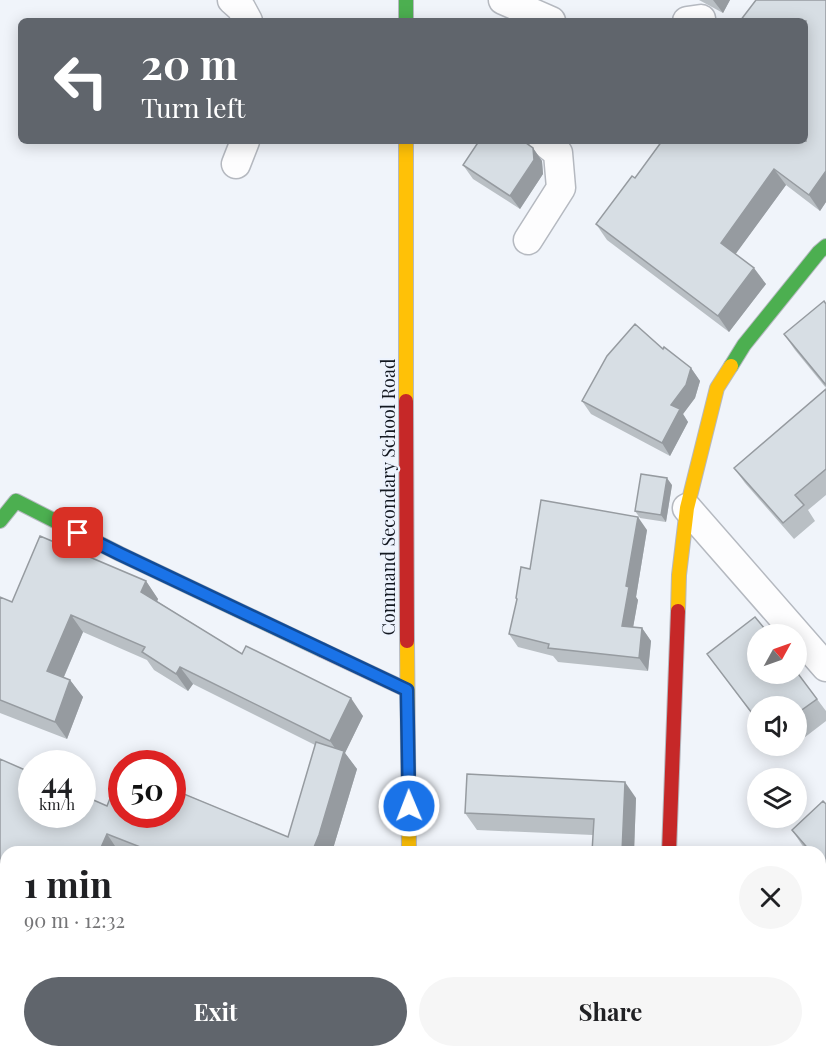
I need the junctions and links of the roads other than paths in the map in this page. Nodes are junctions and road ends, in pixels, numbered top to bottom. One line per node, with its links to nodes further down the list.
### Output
1 (232, 0): 4 (street)
2 (406, 0): 5 (street)
3 (503, 0): 6 (street)
4 (246, 18)
5 (406, 18)
6 (538, 18)
7 (406, 144): 14 (street, Command Secondary School Road)
8 (547, 144): 9 (street)
9 (528, 240)
10 (824, 253): 12 (street)
11 (5, 505): 14 (street)
12 (687, 508): 13 (street); 16 (street)
13 (826, 667)
14 (407, 690): 15 (street, Command Secondary School Road)
15 (410, 846)
16 (669, 846)

